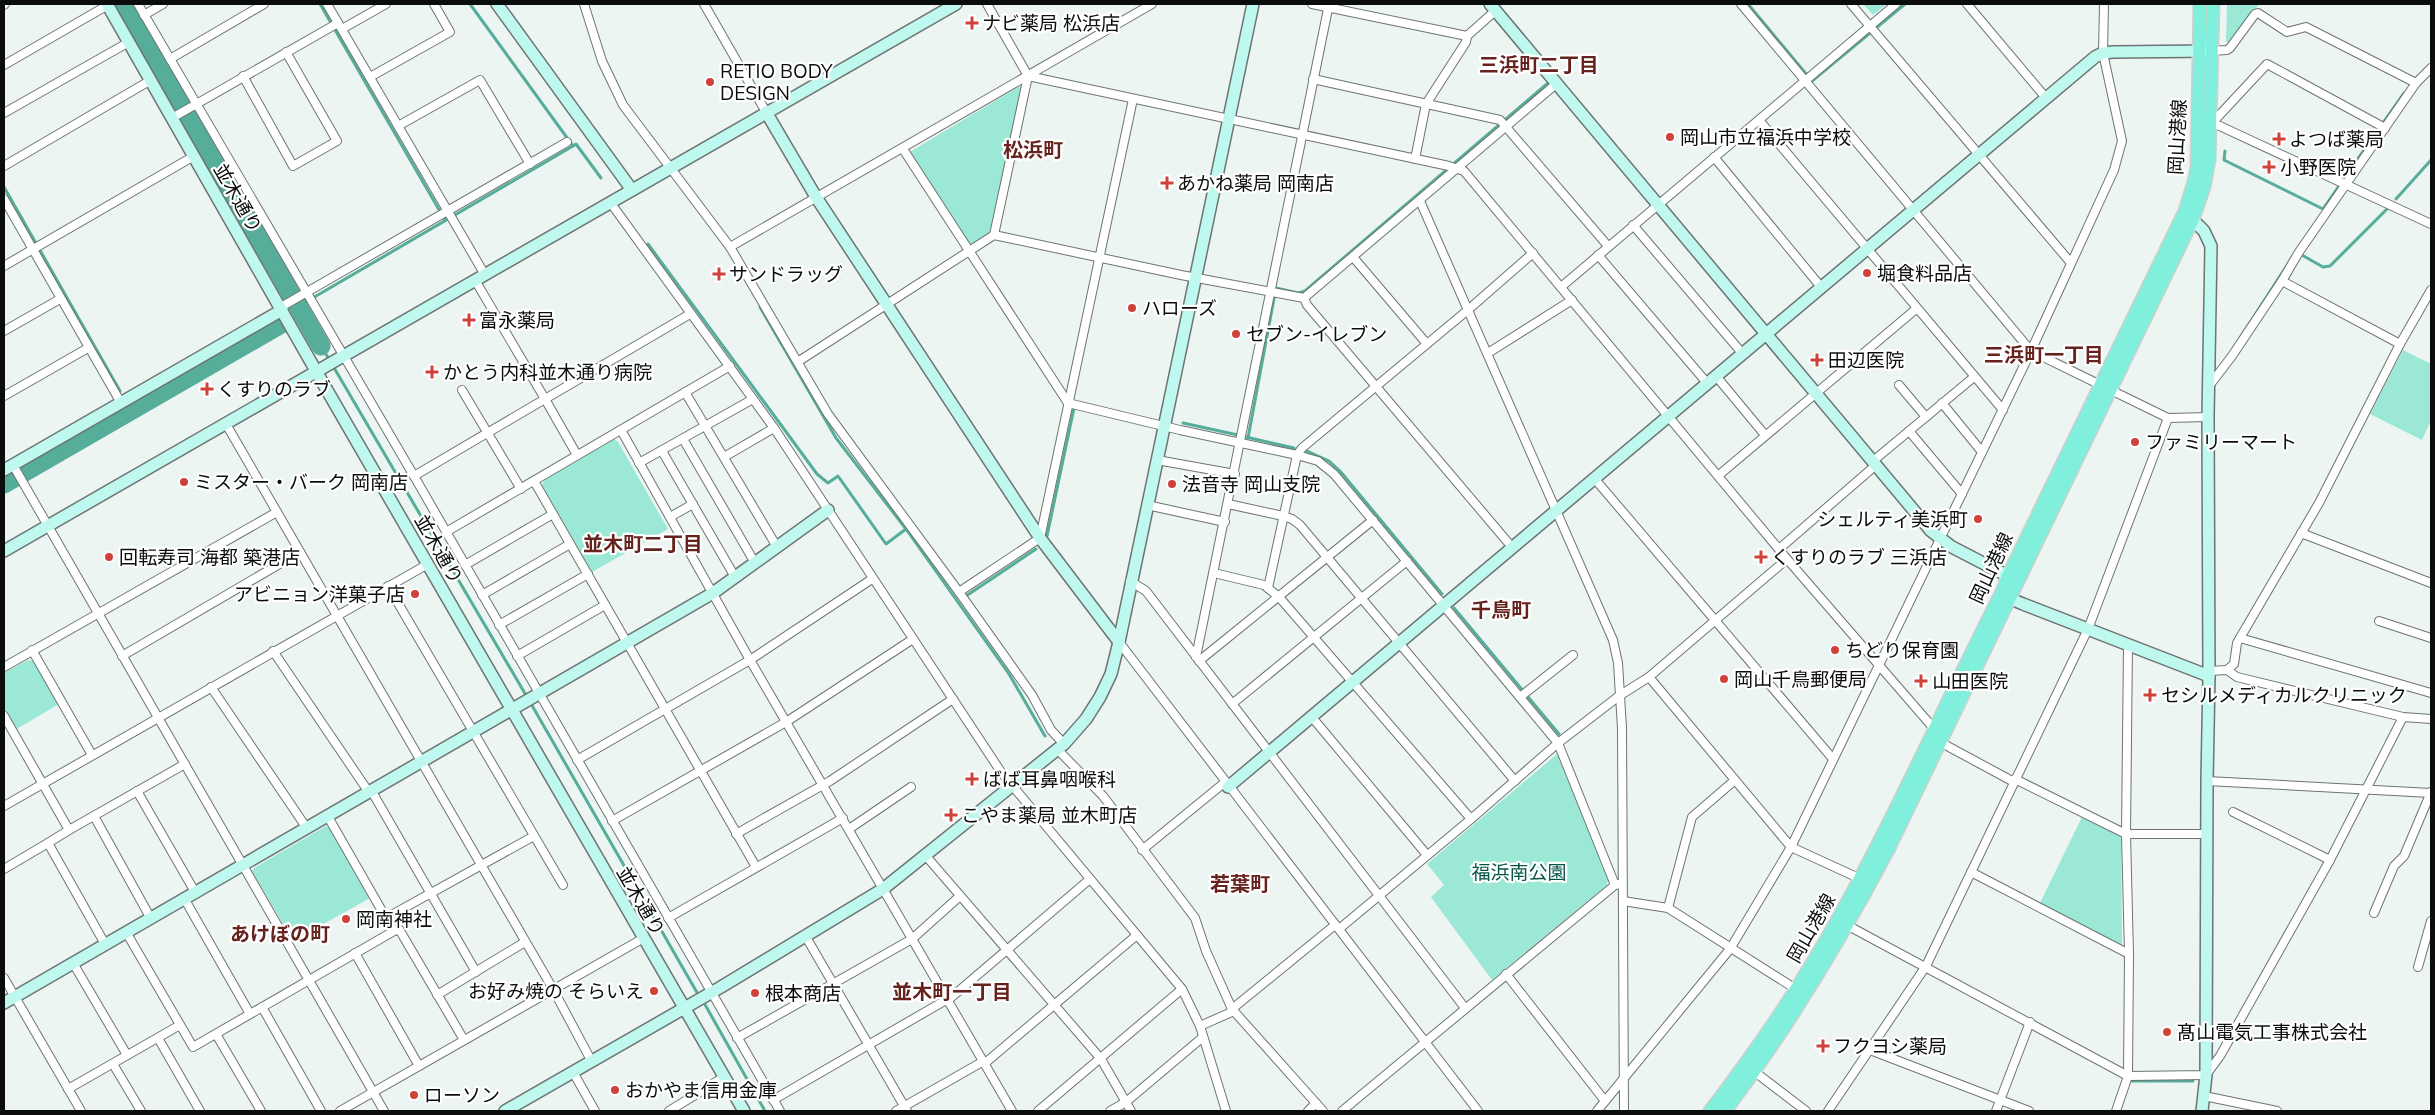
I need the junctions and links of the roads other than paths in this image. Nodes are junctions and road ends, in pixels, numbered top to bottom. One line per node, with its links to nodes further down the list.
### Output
1 (107, 4): 29 (street, 並木通り); 34 (street)
2 (138, 4): 25 (street)
3 (163, 4): 25 (street)
4 (264, 4): 33 (street)
5 (327, 4): 26 (street)
6 (386, 4): 26 (street)
7 (434, 4): 38 (street)
8 (497, 4): 69 (street)
9 (584, 4): 67 (street)
10 (704, 4): 48 (street)
11 (956, 4): 48 (street)
12 (987, 4): 37 (street)
13 (1152, 4): 37 (street)
14 (1253, 4): 51 (street)
15 (1312, 4): 23 (street)
16 (1741, 4): 40 (street)
17 (1851, 4): 27 (street)
18 (1896, 4): 27 (street)
19 (1967, 4): 44 (street)
20 (2104, 4): 32 (street)
21 (2200, 4): 30 (main road, 岡山港線)
22 (2213, 4): 30 (main road, 岡山港線)
23 (1328, 5): 28 (street); 39 (street)
24 (1493, 8): 28 (street); 43 (street)
25 (144, 14): 33 (street)
26 (336, 26): 31 (street); 38 (street)
27 (1872, 29): 40 (street); 60 (street)
28 (1468, 36): 46 (street)
29 (129, 42): 41 (street, 並木通り); 49 (street)
30 (2205, 51): 32 (street); 42 (street); 53 (main road, 岡山港線)
31 (286, 52): 36 (street); 36 (street)
32 (2103, 53): 44 (street); 90 (street)
33 (170, 58): 47 (street)
34 (4, 65)
35 (2431, 68): 42 (street)
36 (244, 76): 47 (street)
37 (1028, 76): 45 (street); 59 (street); 80 (street)
38 (370, 77): 55 (street)
39 (1313, 79): 46 (street); 57 (street)
40 (1808, 79): 52 (street); 75 (street)
41 (151, 80): 50 (street, 並木通り); 65 (street)
42 (2414, 82): 56 (street)
43 (1556, 84): 54 (street); 74 (street)
44 (2046, 98): 60 (street)
45 (1133, 99): 51 (street); 88 (street)
46 (1426, 104): 54 (street); 63 (street)
47 (194, 105): 50 (street); 99 (street)
48 (766, 112): 67 (street); 70 (street)
49 (4, 113)
50 (176, 116): 61 (street, 並木通り)
51 (1228, 118): 57 (street); 93 (street)
52 (1759, 120): 62 (street); 84 (street)
53 (2207, 120): 56 (street); 68 (street); 77 (main road, 岡山港線)
54 (1503, 123): 66 (street); 82 (street)
55 (398, 126): 64 (street); 76 (street)
56 (2382, 126): 68 (street)
57 (1302, 134): 63 (street); 98 (street)
58 (567, 142): 64 (street)
59 (903, 149): 70 (street); 85 (street)
60 (1979, 154): 75 (street); 90 (street)
61 (194, 156): 83 (street); 104 (street, 並木通り)
62 (1714, 157): 74 (street); 96 (street)
63 (1415, 159): 66 (street)
64 (530, 164): 76 (street)
65 (4, 166)
66 (1454, 167): 71 (street); 86 (street)
67 (670, 168): 69 (street); 81 (street)
68 (2346, 184): 78 (street); 94 (street)
69 (632, 190): 73 (street)
70 (816, 197): 81 (street); 103 (street)
71 (1420, 201): 89 (street); 106 (street)
72 (5, 202): 83 (street)
73 (610, 202): 92 (street); 107 (street)
74 (1657, 204): 79 (street); 109 (street)
75 (1913, 210): 84 (street); 113 (street)
76 (447, 214): 92 (street); 99 (street)
77 (2189, 215): 124 (main road, 岡山港線); 125 (street)
78 (2431, 224)
79 (1633, 225): 82 (street); 115 (street)
80 (994, 235): 85 (street); 88 (street)
81 (730, 246): 117 (street)
82 (1608, 246): 87 (street)
83 (36, 247): 91 (street); 101 (street)
84 (1867, 249): 96 (street); 105 (street)
85 (968, 252): 103 (street); 133 (street)
86 (1532, 253): 95 (street); 106 (street)
87 (1598, 255): 95 (street); 121 (street)
88 (1099, 257): 93 (street); 133 (street)
89 (1353, 257): 100 (street); 110 (street)
90 (2071, 263): 113 (street)
91 (4, 266)
92 (480, 277): 116 (street); 130 (street)
93 (1194, 277): 98 (street); 141 (street)
94 (2282, 281): 111 (street); 125 (street)
95 (1561, 287): 102 (street)
96 (1821, 287): 109 (street)
97 (2431, 290): 111 (street)
98 (1274, 293): 100 (street); 149 (street)
99 (306, 297): 104 (street); 116 (street)
100 (1304, 298): 123 (street)
101 (60, 299): 108 (street); 112 (street)
102 (1572, 300): 114 (street); 136 (street)
103 (888, 305): 117 (street); 180 (street)
104 (284, 306): 119 (street, 並木通り); 132 (street)
105 (1916, 308): 120 (street); 128 (street)
106 (1469, 309): 110 (street); 114 (street)
107 (690, 314): 118 (street); 130 (street)
108 (4, 331)
109 (1766, 334): 115 (street); 128 (street)
110 (1427, 344): 123 (street)
111 (2400, 344): 179 (street)
112 (88, 348): 129 (street); 132 (street)
113 (2031, 351): 124 (street); 135 (street)
114 (1488, 353): 169 (street)
115 (1742, 353): 121 (street)
116 (341, 357): 119 (street); 161 (street)
117 (799, 361): 203 (street)
118 (730, 366): 127 (street); 131 (street)
119 (321, 369): 140 (street); 192 (street, 並木通り)
120 (1974, 377): 134 (street); 135 (street)
121 (1711, 379): 136 (street); 147 (street)
122 (1899, 385): 137 (street)
123 (1377, 386): 153 (street); 183 (street)
124 (2106, 386): 139 (street); 198 (main road, 岡山港線)
125 (2209, 386): 138 (street)
126 (462, 390): 146 (street)
127 (685, 392): 142 (street); 144 (street)
128 (1815, 393): 147 (street); 156 (street)
129 (4, 396)
130 (545, 399): 146 (street); 152 (street)
131 (753, 399): 142 (street); 143 (street)
132 (121, 403): 158 (street)
133 (1068, 403): 141 (street); 180 (street)
134 (1942, 403): 137 (street); 151 (street)
135 (2003, 410): 151 (street)
136 (1668, 415): 160 (street); 162 (street)
137 (1926, 417): 145 (street)
138 (2208, 417): 139 (street); 235 (street)
139 (2168, 418): 216 (street)
140 (226, 424): 171 (street); 177 (street)
141 (1164, 425): 149 (street); 155 (street)
142 (705, 426): 148 (street); 154 (street)
143 (774, 428): 154 (street); 170 (street)
144 (620, 430): 152 (street); 157 (street)
145 (1909, 431): 156 (street); 165 (street)
146 (488, 433): 161 (street); 164 (street)
147 (1765, 435): 160 (street)
148 (683, 439): 150 (street); 191 (street)
149 (1241, 444): 153 (street); 159 (street)
150 (662, 451): 157 (street); 166 (street)
151 (1982, 452): 165 (street)
152 (577, 455): 163 (street)
153 (1297, 455): 173 (street); 175 (street)
154 (724, 457): 184 (street)
155 (1157, 460): 159 (street); 168 (street)
156 (1874, 463): 181 (street); 185 (street)
157 (639, 464): 174 (street)
158 (14, 472): 177 (street)
159 (1235, 474): 167 (street)
160 (1719, 475): 185 (street)
161 (414, 476): 178 (street)
162 (1594, 478): 169 (street); 213 (street)
163 (534, 481): 164 (street); 172 (street)
164 (521, 489): 178 (street)
165 (1962, 494): 181 (street)
166 (692, 504): 174 (street); 196 (street)
167 (1228, 504): 173 (street); 176 (street)
168 (1147, 505): 176 (street); 199 (street)
169 (1556, 508): 183 (street); 242 (street)
170 (828, 510): 184 (street); 197 (street)
171 (277, 512): 187 (street); 211 (street)
172 (553, 514): 182 (street); 193 (street)
173 (1283, 516): 188 (street); 202 (street)
174 (670, 517): 204 (street)
175 (1373, 520): 188 (street); 190 (street)
176 (1225, 522): 194 (street)
177 (48, 525): 186 (street); 211 (street)
178 (446, 532): 193 (street)
179 (2302, 532): 200 (street); 218 (street)
180 (1040, 538): 203 (street); 222 (street)
181 (1940, 539): 198 (street); 232 (street)
182 (570, 544): 195 (street); 206 (street)
183 (1512, 546): 210 (street)
184 (777, 547): 191 (street)
185 (1779, 549): 189 (street)
186 (4, 550)
187 (300, 552): 212 (street); 228 (street)
188 (1327, 558): 207 (street); 208 (street)
189 (1787, 559): 213 (street); 232 (street)
190 (1407, 561): 208 (street); 210 (street)
191 (755, 563): 196 (street)
192 (428, 564): 201 (street); 245 (street, 並木通り)
193 (465, 565): 206 (street)
194 (1214, 573): 202 (street); 230 (street)
195 (588, 574): 209 (street); 215 (street)
196 (735, 577): 204 (street)
197 (872, 579): 220 (street); 231 (street)
198 (2012, 580): 205 (main road, 岡山港線)
199 (1130, 581): 222 (street); 230 (street)
200 (2431, 583)
201 (388, 586): 212 (street); 253 (street)
202 (1268, 588): 207 (street)
203 (959, 592): 256 (street)
204 (713, 593): 221 (street); 231 (street)
205 (2007, 594): 216 (street); 254 (main road, 岡山港線)
206 (482, 595): 215 (street)
207 (1279, 597): 217 (street); 230 (street)
208 (1361, 598): 217 (street); 223 (street)
209 (606, 605): 221 (street); 229 (street)
210 (1442, 605): 223 (street); 241 (street)
211 (97, 613): 225 (street); 228 (street)
212 (336, 615): 226 (street); 261 (street)
213 (1715, 621): 236 (street); 259 (street)
214 (2379, 621): 219 (street)
215 (499, 625): 229 (street)
216 (2088, 629): 224 (street); 265 (street)
217 (1315, 636): 237 (street); 244 (street)
218 (2240, 638): 234 (street); 239 (street)
219 (2431, 638)
220 (913, 639): 243 (street); 252 (street)
221 (626, 642): 240 (street); 246 (street)
222 (1119, 642): 256 (street); 270 (street)
223 (1398, 642): 237 (street); 266 (street)
224 (2128, 644): 235 (street); 288 (street)
225 (32, 650): 233 (street); 258 (street)
226 (273, 651): 238 (street); 274 (street)
227 (1573, 655): 241 (street)
228 (122, 656): 249 (street)
229 (517, 656): 240 (street)
230 (1198, 659): 244 (street)
231 (750, 660): 246 (street); 252 (street)
232 (1878, 665): 254 (street); 259 (street)
233 (4, 667)
234 (2227, 670): 235 (street); 250 (street)
235 (2209, 673): 267 (street)
236 (1649, 677): 242 (street); 264 (street)
237 (1353, 680): 248 (street); 282 (street)
238 (210, 687): 249 (street); 284 (street)
239 (2431, 693)
240 (535, 694): 245 (street); 260 (street)
241 (1524, 695): 255 (street)
242 (1619, 696): 255 (street); 304 (street)
243 (953, 699): 269 (street); 271 (street)
244 (1232, 704): 257 (street)
245 (511, 709): 253 (street); 327 (street, 並木通り)
246 (665, 710): 260 (street); 263 (street)
247 (4, 716): 268 (street)
248 (1310, 716): 257 (street); 295 (street)
249 (158, 717): 258 (street); 262 (street)
250 (2403, 717): 251 (street); 273 (street)
251 (2431, 718)
252 (786, 722): 263 (street); 269 (street)
253 (473, 730): 261 (street); 290 (street)
254 (1938, 736): 265 (street); 303 (main road, 岡山港線)
255 (1558, 743): 266 (street); 306 (street)
256 (1062, 747): 271 (street); 293 (street)
257 (1268, 752): 270 (street); 310 (street)
258 (92, 754): 268 (street)
259 (1833, 759): 292 (street)
260 (577, 760): 283 (street)
261 (420, 761): 274 (street); 298 (street)
262 (185, 764): 275 (street); 297 (street)
263 (701, 772): 283 (street); 287 (street)
264 (1735, 780): 292 (street); 314 (street)
265 (2014, 780): 288 (street); 301 (street)
266 (1515, 781): 282 (street)
267 (2207, 781): 273 (street); 289 (street)
268 (42, 783): 277 (street); 286 (street)
269 (823, 784): 281 (street); 287 (street)
270 (1226, 785): 293 (street); 321 (street)
271 (1014, 786): 294 (street); 302 (street)
272 (911, 787): 285 (street)
273 (2368, 789): 276 (street); 296 (street)
274 (370, 790): 279 (street); 309 (street)
275 (137, 791): 280 (street); 308 (street)
276 (2431, 792): 315 (street)
277 (4, 806)
278 (2233, 812): 296 (street)
279 (327, 815): 284 (street); 317 (street)
280 (94, 816): 286 (street); 316 (street)
281 (843, 818): 285 (street); 299 (street)
282 (1471, 819): 295 (street)
283 (612, 821): 318 (street)
284 (306, 827): 297 (street)
285 (849, 829): 307 (street)
286 (70, 830): 291 (street)
287 (736, 834): 299 (street)
288 (2126, 834): 289 (street); 333 (street)
289 (2207, 834): 374 (street)
290 (534, 836): 298 (street); 305 (street)
291 (48, 843): 300 (street); 329 (street)
292 (1791, 847): 303 (street); 330 (street)
293 (1142, 850): 353 (street)
294 (926, 856): 307 (street); 311 (street)
295 (1427, 856): 310 (street)
296 (2330, 860): 374 (street)
297 (242, 864): 308 (street); 340 (street)
298 (481, 867): 309 (street); 328 (street)
299 (756, 867): 318 (street)
300 (4, 869)
301 (1971, 872): 333 (street); 335 (street)
302 (1090, 880): 324 (street); 331 (street)
303 (1865, 881): 320 (main road, 岡山港線)
304 (1623, 884): 306 (street); 313 (street)
305 (563, 885)
306 (1615, 885): 338 (street)
307 (883, 889): 325 (street); 326 (street)
308 (195, 892): 312 (street)
309 (431, 894): 317 (street); 337 (street)
310 (1379, 895): 321 (street); 352 (street)
311 (960, 896): 326 (street); 331 (street)
312 (184, 898): 316 (street); 354 (street)
313 (1623, 901): 314 (street); 377 (street)
314 (1668, 908): 330 (street)
315 (2374, 913)
316 (150, 918): 323 (street)
317 (386, 918): 322 (street)
318 (668, 918): 346 (street)
319 (2431, 921): 336 (street)
320 (1843, 923): 335 (street); 344 (main road, 岡山港線)
321 (1337, 927): 353 (street); 363 (street)
322 (394, 931): 332 (street); 345 (street)
323 (126, 932): 329 (street); 356 (street)
324 (1137, 935): 342 (street); 349 (street)
325 (806, 936): 341 (street); 346 (street)
326 (912, 939): 341 (street); 348 (street)
327 (642, 940): 343 (street); 351 (street, 並木通り)
328 (525, 942): 337 (street); 343 (street)
329 (106, 944): 334 (street)
330 (1730, 949): 344 (street); 377 (street)
331 (1007, 951): 348 (street); 349 (street)
332 (355, 953): 340 (street); 371 (street)
333 (2128, 954): 375 (street)
334 (73, 962): 347 (street); 366 (street)
335 (1926, 966): 355 (street); 365 (street)
336 (2418, 967)
337 (476, 972): 345 (street)
338 (1506, 974): 352 (street); 382 (street)
339 (4, 978): 347 (street)
340 (309, 980): 350 (street); 379 (street)
341 (833, 983): 361 (street); 364 (street)
342 (1182, 989): 357 (street); 367 (street)
343 (553, 990): 362 (street); 368 (street)
344 (1801, 993): 372 (main road, 岡山港線)
345 (437, 995): 362 (street)
346 (705, 996): 351 (street); 361 (street)
347 (9, 1000): 378 (street)
348 (947, 1000): 364 (street); 369 (street)
349 (1054, 1005): 367 (street); 369 (street)
350 (262, 1007): 354 (street); 391 (street)
351 (684, 1008): 368 (street); 376 (street, 並木通り)
352 (1465, 1008): 363 (street)
353 (1233, 1010): 357 (street); 385 (street)
354 (250, 1014): 358 (street)
355 (2030, 1022): 375 (street); 383 (street)
356 (180, 1025): 358 (street); 360 (street)
357 (1200, 1026): 359 (street)
358 (216, 1034): 390 (street)
359 (1203, 1037): 384 (street); 404 (street)
360 (158, 1038): 366 (street); 389 (street)
361 (737, 1038): 381 (street)
362 (464, 1040): 371 (street)
363 (1424, 1042): 407 (street); 408 (street)
364 (868, 1045): 381 (street); 386 (street)
365 (1870, 1050): 383 (street); 414 (street)
366 (127, 1056): 370 (street)
367 (1101, 1059): 384 (street); 401 (street)
368 (592, 1062): 373 (street)
369 (983, 1063): 386 (street); 400 (street)
370 (113, 1064): 378 (street); 388 (street)
371 (419, 1066): 379 (street)
372 (1751, 1068): 411 (main road, 岡山港線); 412 (main road, 岡山港線); 413 (street)
373 (573, 1072): 394 (street); 395 (street)
374 (2206, 1075): 375 (street); 380 (street)
375 (2128, 1076): 417 (street)
376 (724, 1078): 396 (street); 397 (street, 並木通り)
377 (1623, 1079): 382 (street); 410 (street)
378 (68, 1089): 387 (street)
379 (373, 1092): 392 (street); 393 (street)
380 (2204, 1096): 418 (street); 419 (street)
381 (773, 1100): 398 (street)
382 (1605, 1101): 409 (street)
383 (2000, 1101): 415 (street); 416 (street)
384 (1126, 1102): 402 (street); 403 (street)
385 (1316, 1103): 405 (street); 406 (street)
386 (905, 1109): 399 (street)
387 (81, 1111)
388 (141, 1111)
389 (200, 1111)
390 (261, 1111)
391 (321, 1111)
392 (340, 1111)
393 (384, 1111)
394 (505, 1111)
395 (596, 1111)
396 (669, 1111)
397 (744, 1111)
398 (780, 1111)
399 (896, 1111)
400 (1012, 1111)
401 (1038, 1111)
402 (1110, 1111)
403 (1131, 1111)
404 (1226, 1111)
405 (1308, 1111)
406 (1323, 1111)
407 (1342, 1111)
408 (1478, 1111)
409 (1597, 1111)
410 (1624, 1111)
411 (1710, 1111)
412 (1725, 1111)
413 (1806, 1111)
414 (1828, 1111)
415 (1996, 1111)
416 (2030, 1111)
417 (2116, 1111)
418 (2202, 1111)
419 (2277, 1111)

